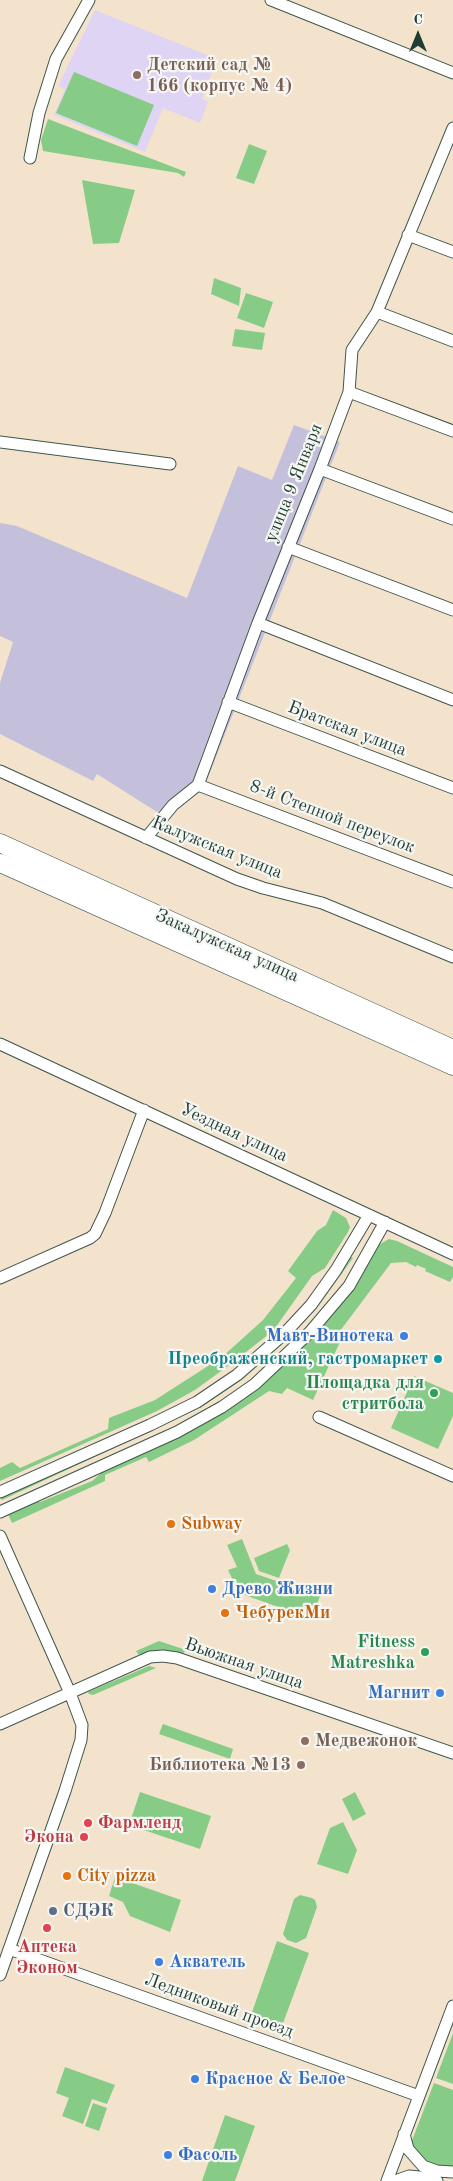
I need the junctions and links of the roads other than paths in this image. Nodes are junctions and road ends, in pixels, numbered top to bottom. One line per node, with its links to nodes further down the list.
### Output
1 (89, 0): 6 (street)
2 (271, 0): 3 (street)
3 (453, 72)
4 (453, 128): 5 (street, улица 9 Января)
5 (448, 156): 7 (street, улица 9 Января)
6 (30, 158)
7 (408, 235): 8 (street); 9 (street, улица 9 Января)
8 (453, 252)
9 (377, 312): 10 (street); 11 (street, улица 9 Января)
10 (453, 341)
11 (349, 392): 12 (street); 15 (street, улица 9 Января)
12 (453, 430)
13 (0, 442): 14 (street)
14 (170, 464)
15 (320, 469): 16 (street); 17 (street, улица 9 Января)
16 (453, 519)
17 (288, 547): 18 (street); 19 (street, улица 9 Января)
18 (453, 610)
19 (258, 623): 20 (street); 21 (street, улица 9 Января)
20 (453, 700)
21 (228, 702): 23 (street, улица 9 Января); 24 (street, Братская улица)
22 (0, 771): 25 (street, Калужская улица)
23 (198, 785): 25 (street); 28 (street, 8-й Степной переулок)
24 (453, 788)
25 (146, 838): 29 (street, Калужская улица)
26 (0, 843): 31 (highway, Закалужская улица)
27 (0, 863): 32 (highway)
28 (453, 882)
29 (453, 957)
30 (0, 1044): 33 (street, Уездная улица)
31 (453, 1049)
32 (453, 1066)
33 (144, 1110): 34 (street, Уездная улица); 37 (street)
34 (369, 1215): 35 (street, Уездная улица); 40 (street)
35 (385, 1222): 36 (street, Уездная улица); 41 (street)
36 (453, 1254)
37 (0, 1278)
38 (319, 1417): 39 (street)
39 (453, 1476)
40 (0, 1492)
41 (0, 1512)
42 (0, 1536): 43 (street)
43 (70, 1693): 44 (street, Вьюжная улица); 45 (street, Вьюжная улица); 46 (street)
44 (0, 1724)
45 (453, 1753)
46 (9, 1949): 47 (street); 49 (street, Ледниковый проезд)
47 (0, 1975)
48 (453, 2006): 49 (street)
49 (418, 2096): 50 (street)
50 (404, 2134): 51 (street); 52 (street)
51 (453, 2172)
52 (387, 2181)
53 (395, 2181): 54 (street)
54 (436, 2181)

